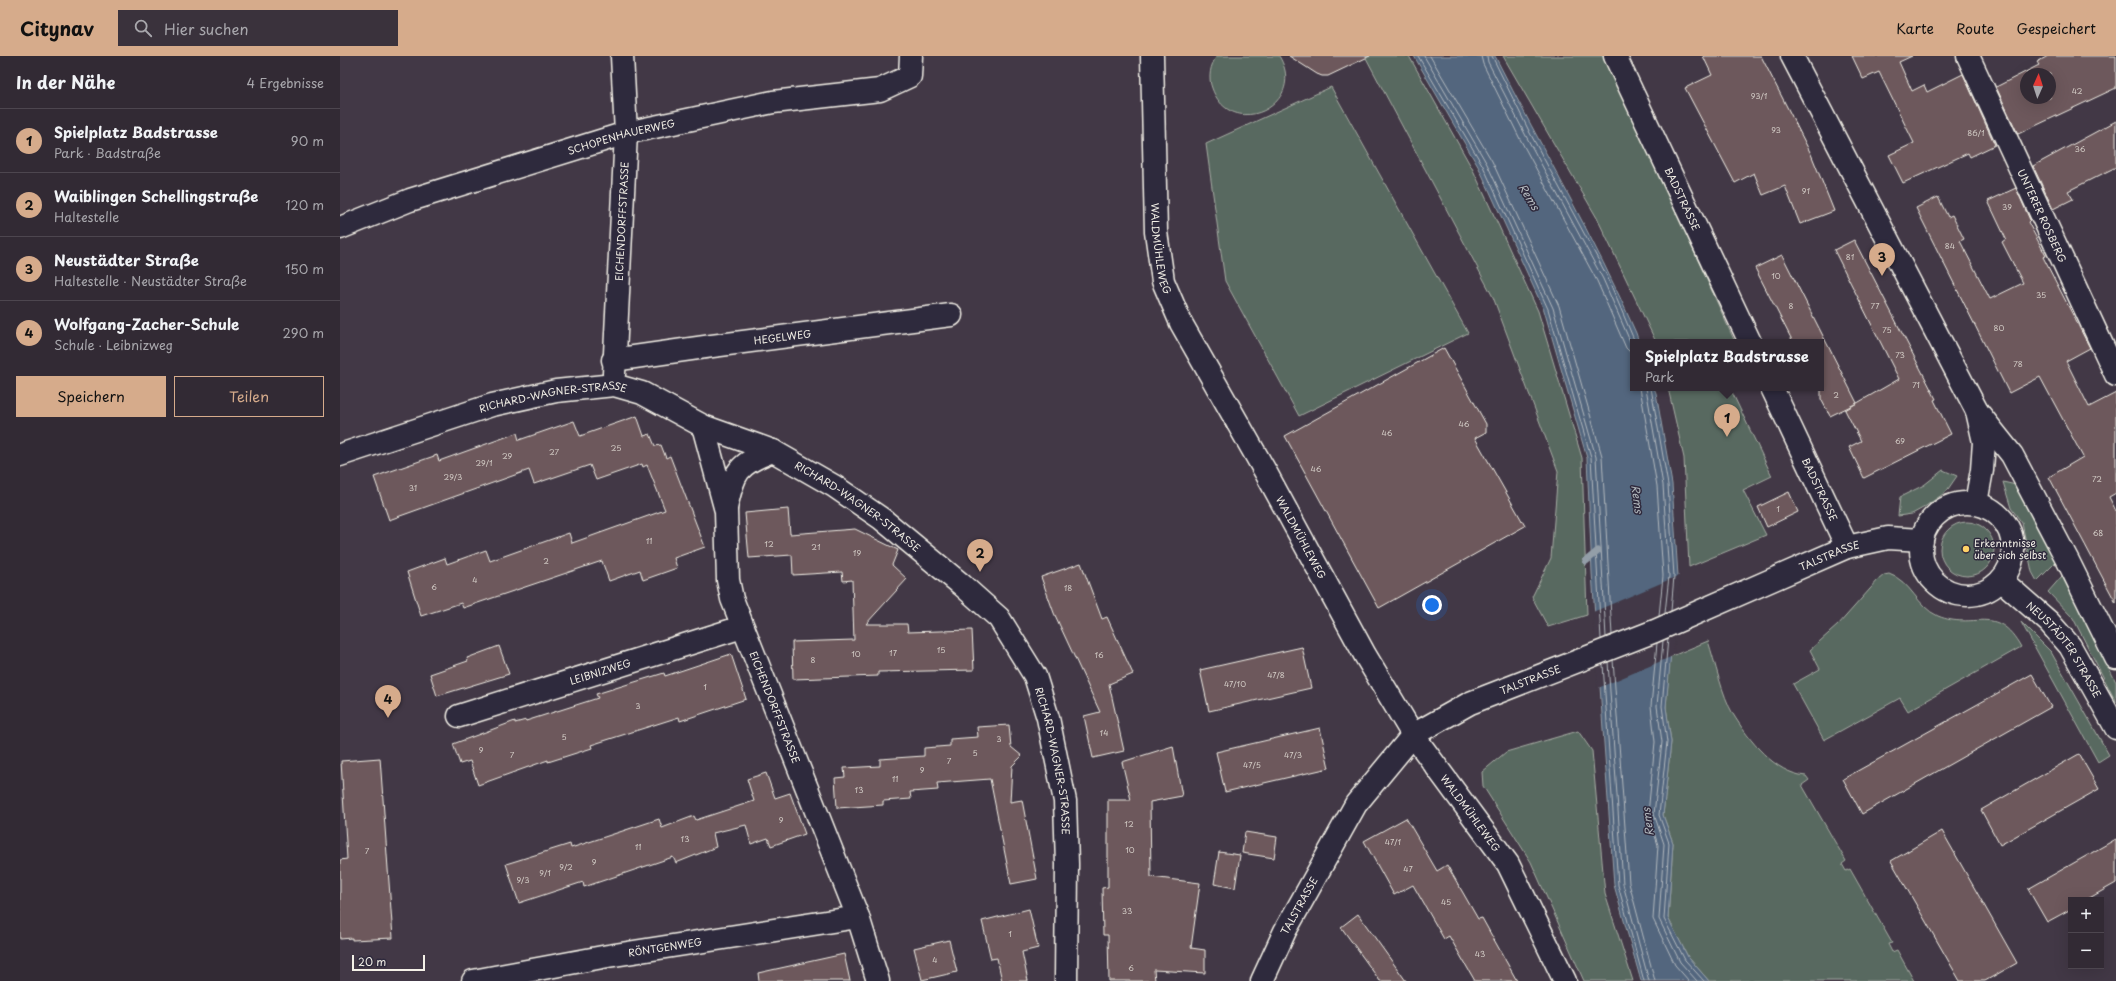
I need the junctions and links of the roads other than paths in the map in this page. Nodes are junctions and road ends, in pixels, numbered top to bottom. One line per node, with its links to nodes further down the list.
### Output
1 (622, 56): 7 (street, EICHENDORFFSTRASSE)
2 (1152, 56): 28 (street, WALDMÜHLEWEG)
3 (1615, 56): 10 (street, BADSTRASSE)
4 (1792, 56): 15 (street)
5 (1968, 56): 12 (street, UNTERER ROSBERG)
6 (910, 66): 7 (street, SCHOPENHAUERWEG)
7 (626, 133): 8 (street, SCHOPENHAUERWEG); 11 (street, EICHENDORFFSTRASSE)
8 (340, 228)
9 (951, 315): 11 (street, HEGELWEG)
10 (1749, 339)
11 (613, 360): 13 (street, EICHENDORFFSTRASSE)
12 (2116, 375)
13 (614, 385): 16 (street, RICHARD-WAGNER-STRASSE); 18 (street, RICHARD-WAGNER-STRASSE)
14 (1773, 391): 22 (street, BADSTRASSE)
15 (1977, 411): 19 (street); 25 (street)
16 (703, 426): 17 (street, RICHARD-WAGNER-STRASSE); 20 (street, EICHENDORFFSTRASSE)
17 (773, 451): 20 (street); 32 (street, RICHARD-WAGNER-STRASSE)
18 (340, 454)
19 (1976, 503): 21 (street); 23 (street)
20 (726, 511): 24 (street, EICHENDORFFSTRASSE)
21 (1922, 540): 22 (street, TALSTRASSE); 23 (street)
22 (1847, 547): 28 (street, TALSTRASSE)
23 (2001, 580): 27 (street, NEUSTÄDTER STRASSE)
24 (742, 627): 26 (street, LEIBNIZWEG); 29 (street, EICHENDORFFSTRASSE)
25 (2116, 658)
26 (459, 716)
27 (2116, 728)
28 (1413, 735): 33 (street, TALSTRASSE); 34 (street, WALDMÜHLEWEG)
29 (858, 917): 30 (street, RÖNTGENWEG); 31 (street, EICHENDORFFSTRASSE)
30 (473, 981)
31 (878, 981)
32 (1066, 981)
33 (1262, 981)
34 (1565, 981)

